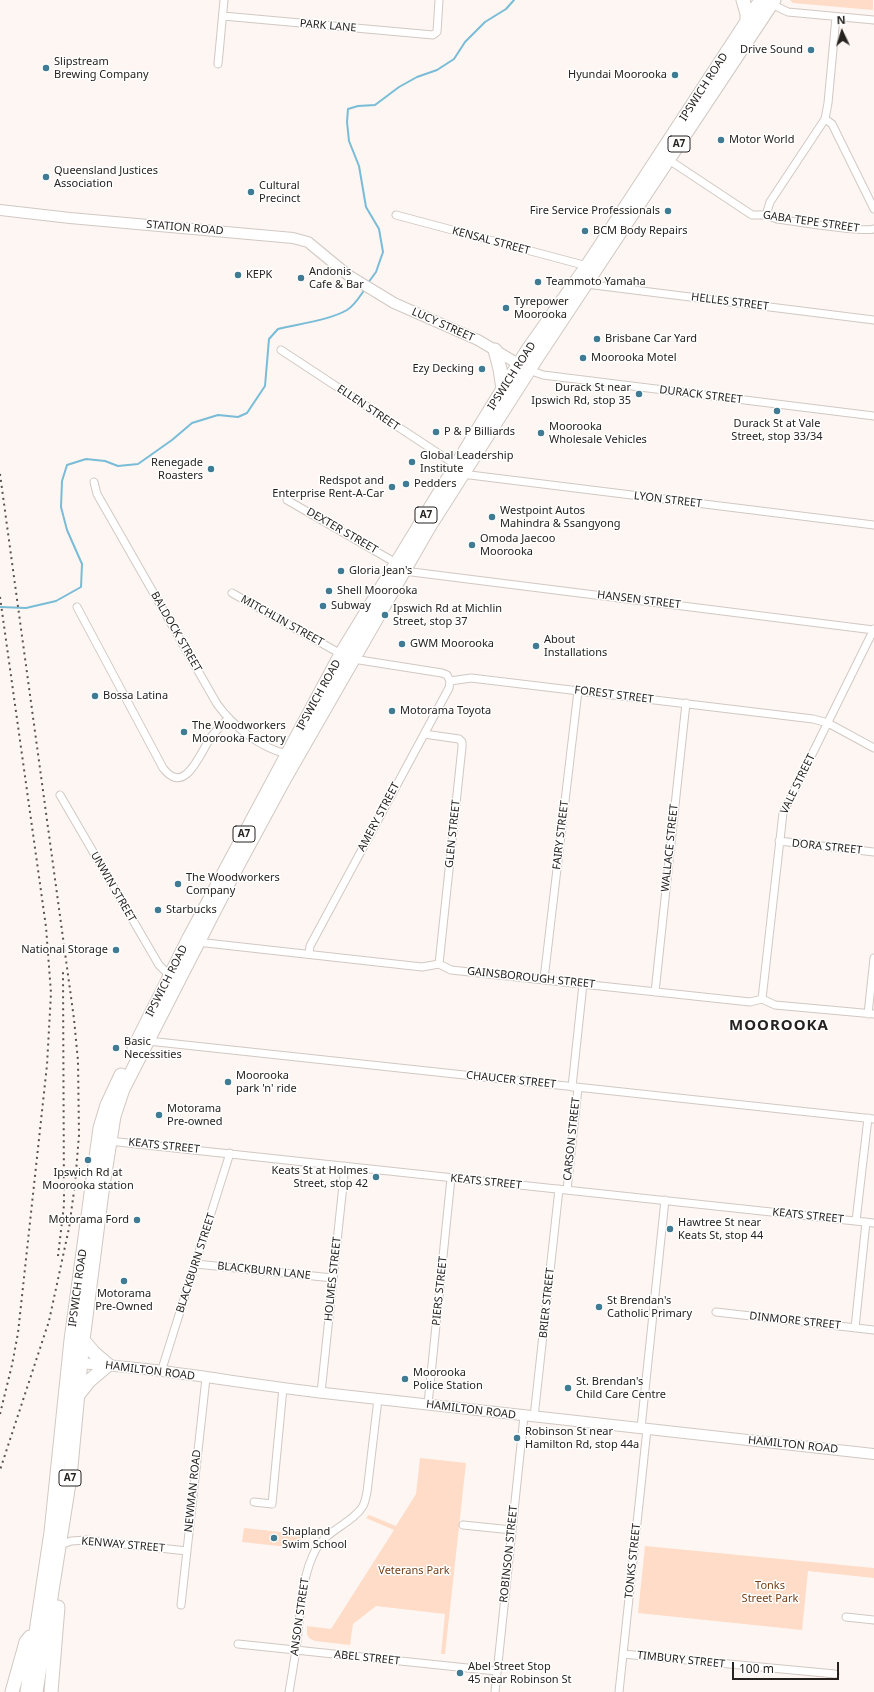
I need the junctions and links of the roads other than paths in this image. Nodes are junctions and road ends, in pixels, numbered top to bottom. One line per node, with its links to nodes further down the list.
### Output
1 (224, 0): 5 (street)
2 (439, 0): 5 (street, PARK LANE)
3 (743, 0): 8 (highway)
4 (767, 1): 6 (street); 8 (highway, IPSWICH ROAD / A7); 11 (highway, IPSWICH ROAD / A7)
5 (223, 16): 9 (street)
6 (836, 17): 7 (street); 10 (street)
7 (874, 20)
8 (746, 22): 17 (highway, IPSWICH ROAD / A7)
9 (218, 64)
10 (825, 119): 12 (street); 15 (street)
11 (669, 160): 15 (street, GABA TEPE STREET); 19 (highway, IPSWICH ROAD / A7)
12 (874, 209)
13 (0, 210): 18 (street, STATION ROAD)
14 (396, 215): 17 (street, KENSAL STREET)
15 (766, 215): 16 (street, GABA TEPE STREET)
16 (874, 229)
17 (587, 266): 23 (highway, IPSWICH ROAD / A7)
18 (357, 280): 22 (street, LUCY STREET)
19 (586, 284): 20 (street, HELLES STREET); 23 (highway, IPSWICH ROAD / A7)
20 (874, 320)
21 (281, 350): 26 (street, ELLEN STREET)
22 (495, 350): 23 (street, LUCY STREET); 24 (highway)
23 (524, 367): 24 (highway, IPSWICH ROAD / A7); 25 (street, DURACK STREET); 26 (highway, IPSWICH ROAD / A7)
24 (503, 389): 26 (highway, IPSWICH ROAD / A7)
25 (874, 416)
26 (459, 469): 29 (street, LYON STREET); 30 (highway, IPSWICH ROAD / A7)
27 (94, 482): 38 (street, BALDOCK STREET)
28 (288, 500): 30 (street, DEXTER STREET)
29 (874, 525)
30 (400, 567): 33 (street, HANSEN STREET); 34 (highway, IPSWICH ROAD / A7)
31 (232, 593): 34 (street, MITCHLIN STREET)
32 (77, 607): 38 (street)
33 (874, 630): 39 (street, VALE STREET)
34 (347, 657): 35 (street); 42 (highway, IPSWICH ROAD / A7); 46 (highway, IPSWICH ROAD / A7)
35 (450, 681): 36 (street, FOREST STREET); 40 (street, AMERY STREET)
36 (578, 691): 37 (street, FOREST STREET); 51 (street, FAIRY STREET)
37 (686, 703): 39 (street, FOREST STREET); 53 (street, WALLACE STREET)
38 (228, 719): 42 (street, BALDOCK STREET)
39 (828, 723): 41 (street, FOREST STREET); 44 (street, VALE STREET)
40 (424, 734): 47 (street, AMERY STREET); 49 (street, GLEN STREET)
41 (874, 748)
42 (287, 754): 46 (highway, IPSWICH ROAD / A7)
43 (60, 795): 50 (street, UNWIN STREET)
44 (779, 841): 45 (street, DORA STREET); 54 (street, VALE STREET)
45 (874, 852)
46 (193, 941): 47 (street, GAINSBOROUGH STREET); 50 (highway, IPSWICH ROAD / A7); 56 (highway, IPSWICH ROAD / A7)
47 (309, 954): 49 (street, GAINSBOROUGH STREET)
48 (874, 958): 55 (street)
49 (439, 964): 51 (street, GAINSBOROUGH STREET)
50 (170, 976): 59 (highway, IPSWICH ROAD / A7)
51 (544, 979): 52 (street, GAINSBOROUGH STREET)
52 (583, 984): 53 (street, GAINSBOROUGH STREET); 57 (street, CARSON STREET)
53 (655, 992): 54 (street, GAINSBOROUGH STREET)
54 (762, 999): 55 (street, GAINSBOROUGH STREET)
55 (871, 1014)
56 (148, 1041): 57 (street, CHAUCER STREET); 59 (highway, IPSWICH ROAD / A7)
57 (575, 1087): 58 (street, CHAUCER STREET); 64 (street, CARSON STREET)
58 (871, 1118): 66 (street)
59 (104, 1140): 60 (street, KEATS STREET); 74 (highway, IPSWICH ROAD / A7); 75 (highway, IPSWICH ROAD / A7)
60 (230, 1153): 61 (street, KEATS STREET); 69 (street, BLACKBURN STREET)
61 (345, 1166): 62 (street, KEATS STREET); 70 (street, HOLMES STREET)
62 (451, 1178): 63 (street, KEATS STREET); 83 (street, PIERS STREET)
63 (559, 1189): 64 (street, KEATS STREET); 84 (street, BRIER STREET)
64 (567, 1190): 65 (street, KEATS STREET)
65 (665, 1200): 66 (street, KEATS STREET); 85 (street, TONKS STREET)
66 (856, 1221): 67 (street, KEATS STREET)
67 (866, 1222): 68 (street, KEATS STREET); 72 (street)
68 (874, 1223)
69 (196, 1264): 70 (street, BLACKBURN LANE); 77 (street, BLACKBURN STREET)
70 (333, 1278): 80 (street, HOLMES STREET)
71 (716, 1312): 72 (street, DINMORE STREET)
72 (855, 1328): 73 (street, DINMORE STREET)
73 (874, 1330)
74 (83, 1340): 75 (highway, IPSWICH ROAD / A7); 76 (highway)
75 (75, 1363): 76 (street, HAMILTON ROAD); 81 (highway, IPSWICH ROAD / A7); 96 (highway, IPSWICH ROAD / A7)
76 (108, 1365): 77 (street, HAMILTON ROAD); 81 (highway)
77 (161, 1372): 78 (street, HAMILTON ROAD)
78 (206, 1378): 79 (street, HAMILTON ROAD); 91 (street, NEWMAN ROAD)
79 (283, 1388): 80 (street, HAMILTON ROAD); 87 (street)
80 (321, 1392): 82 (street, HAMILTON ROAD)
81 (78, 1395): 90 (highway, IPSWICH ROAD / A7)
82 (378, 1399): 83 (street, HAMILTON ROAD); 98 (street, ANSON STREET)
83 (428, 1404): 84 (street, HAMILTON ROAD)
84 (529, 1416): 85 (street, HAMILTON ROAD); 89 (street, ROBINSON STREET)
85 (644, 1429): 86 (street, HAMILTON ROAD); 99 (street, TONKS STREET)
86 (874, 1454)
87 (254, 1502)
88 (463, 1525): 89 (street)
89 (512, 1530): 100 (street, ROBINSON STREET)
90 (60, 1545): 91 (street, KENWAY STREET); 92 (highway, IPSWICH ROAD / A7)
91 (187, 1551): 93 (street, NEWMAN ROAD)
92 (52, 1591): 104 (highway, A7); 105 (highway)
93 (181, 1604)
94 (846, 1617): 95 (street)
95 (874, 1620)
96 (36, 1629): 102 (highway); 103 (highway, A7)
97 (238, 1644): 98 (street, ABEL STREET)
98 (296, 1650): 100 (street, ABEL STREET); 106 (street, ANSON STREET)
99 (623, 1654): 101 (street, TIMBURY STREET); 108 (street, TONKS STREET)
100 (496, 1671): 107 (street, ROBINSON STREET)
101 (835, 1674)
102 (12, 1692)
103 (27, 1692)
104 (36, 1692)
105 (51, 1692)
106 (289, 1692)
107 (495, 1692)
108 (619, 1692)

